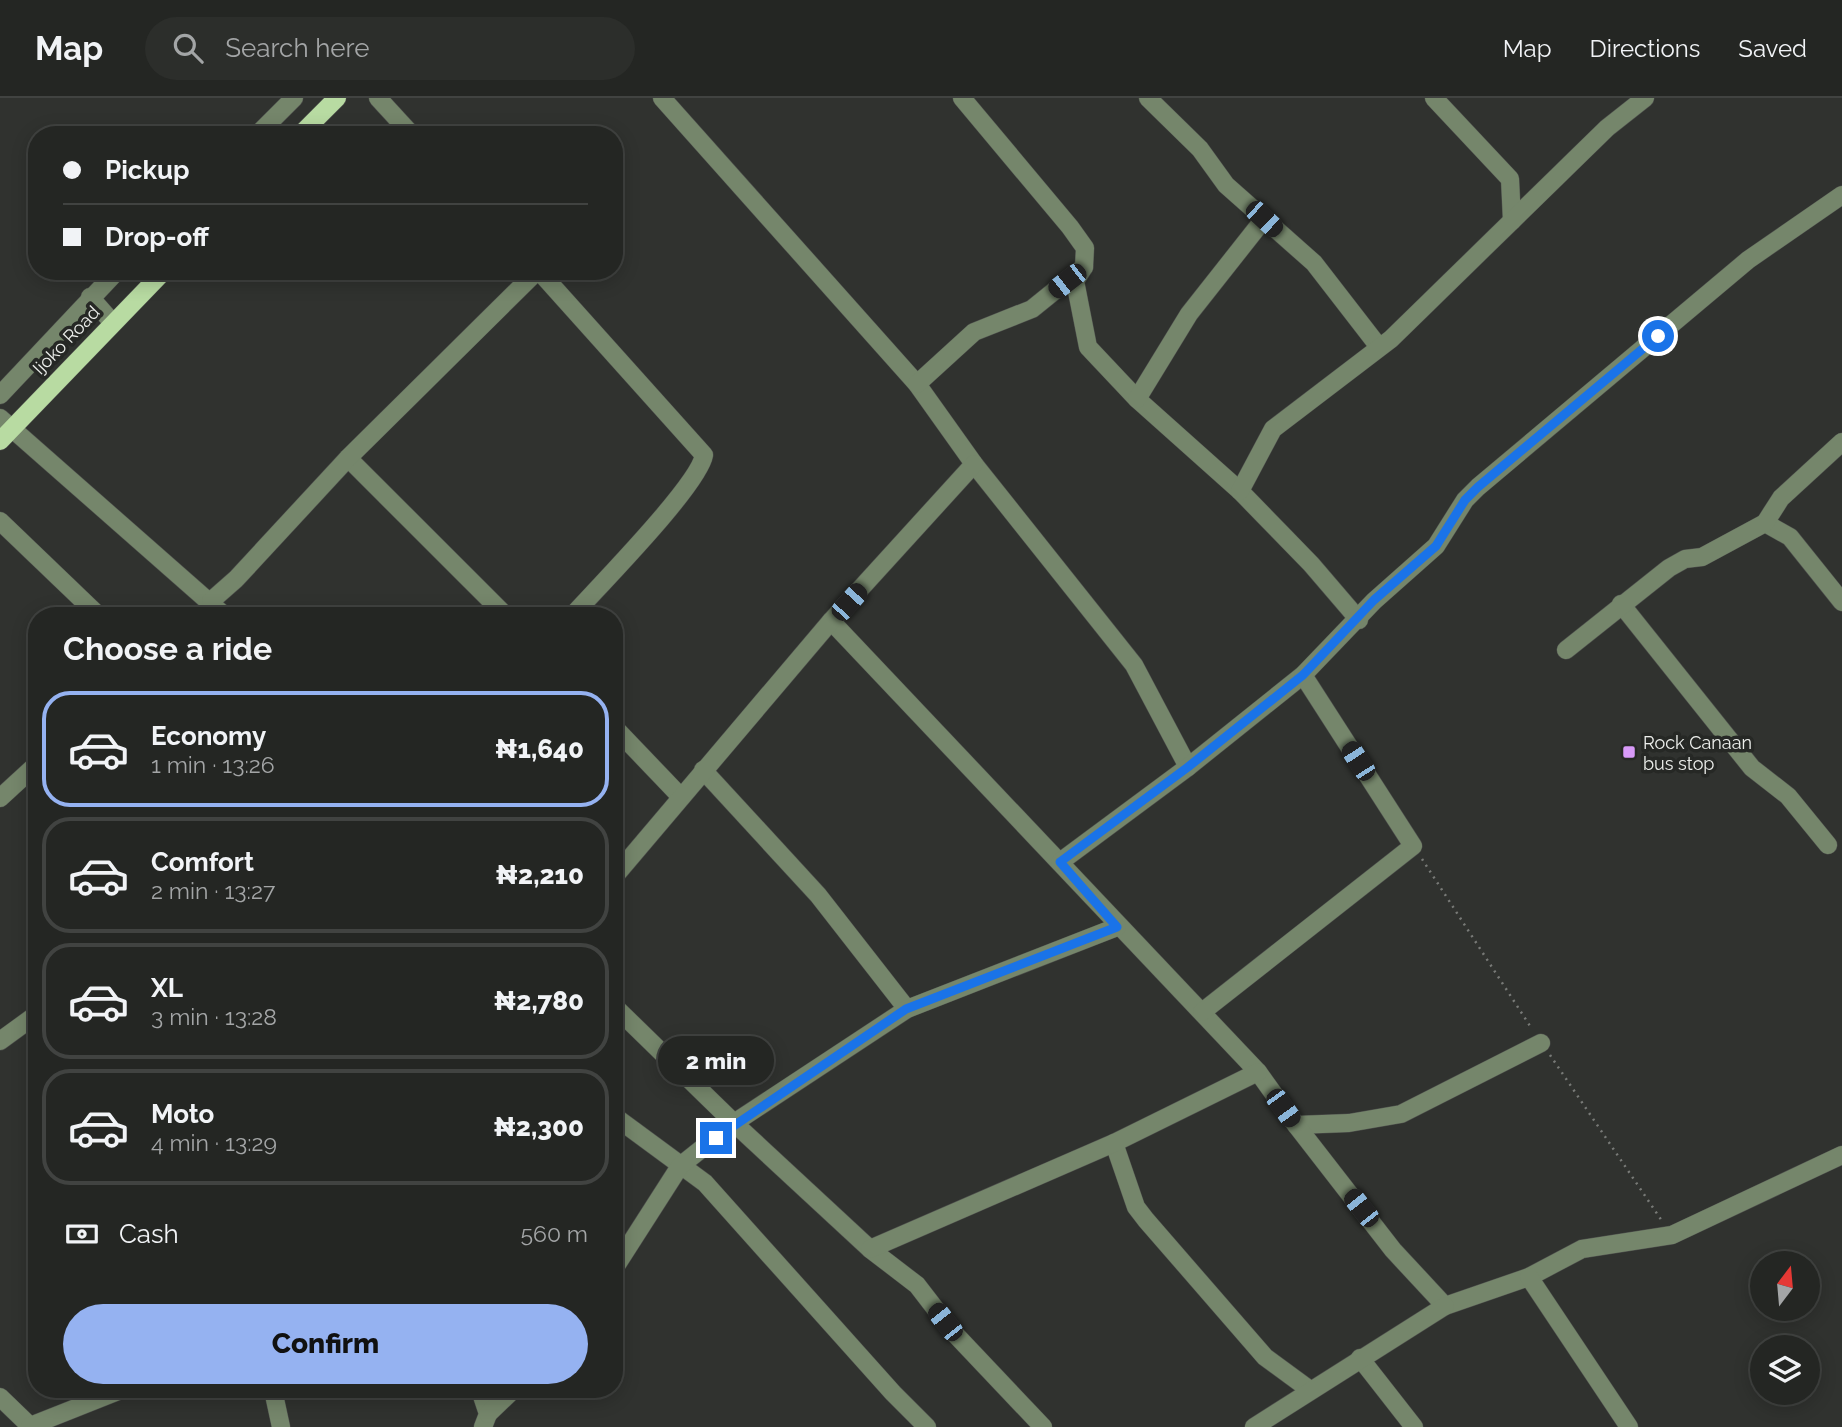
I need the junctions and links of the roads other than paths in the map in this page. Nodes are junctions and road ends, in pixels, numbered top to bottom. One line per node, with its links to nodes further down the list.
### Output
1 (294, 98): 9 (street)
2 (337, 98): 10 (main road)
3 (378, 98): 11 (street)
4 (662, 98): 23 (street)
5 (962, 98): 15 (street)
6 (1148, 98): 13 (street)
7 (1434, 98): 14 (street)
8 (1645, 98): 14 (street)
9 (266, 126)
10 (309, 126)
11 (404, 126)
12 (1842, 195): 42 (street)
13 (1264, 219): 22 (street); 25 (street)
14 (1512, 221): 22 (street)
15 (1084, 267): 23 (street); 25 (street)
16 (108, 280): 20 (street)
17 (155, 280): 21 (main road, Ijoko Road)
18 (529, 280): 28 (street)
19 (546, 280): 41 (street)
20 (90, 297): 21 (street); 24 (street)
21 (113, 323): 26 (main road, Ijoko Road)
22 (1379, 347): 30 (street)
23 (917, 384): 29 (street)
24 (0, 395)
25 (1137, 399): 30 (street)
26 (4, 429): 35 (street)
27 (1842, 442): 31 (street)
28 (348, 458): 35 (street); 40 (street)
29 (974, 464): 43 (street); 47 (street)
30 (1240, 491): 42 (street)
31 (1781, 498): 33 (street); 34 (street)
32 (0, 520): 38 (street)
33 (1765, 523): 34 (street); 37 (street)
34 (1790, 537): 36 (street)
35 (211, 601): 39 (street)
36 (1842, 602)
37 (1621, 604): 44 (street); 52 (street)
38 (90, 607)
39 (217, 607)
40 (497, 607)
41 (580, 607)
42 (1359, 620): 45 (street)
43 (831, 621): 48 (street); 53 (street)
44 (1566, 650)
45 (1303, 675): 47 (street); 57 (street)
46 (623, 736): 50 (street)
47 (1188, 767): 53 (street)
48 (703, 770): 50 (street); 56 (street)
49 (28, 772): 51 (street)
50 (680, 796): 54 (street)
51 (0, 798)
52 (1828, 845)
53 (1060, 862): 55 (street)
54 (623, 866)
55 (1117, 927): 56 (street); 57 (street)
56 (906, 1009): 64 (street)
57 (1202, 1012): 62 (street)
58 (623, 1015): 64 (street)
59 (28, 1021): 60 (street)
60 (0, 1041)
61 (1541, 1043): 65 (street)
62 (1258, 1072): 65 (street); 66 (street)
63 (623, 1123): 68 (street)
64 (734, 1123): 68 (street); 69 (street)
65 (1296, 1125): 72 (street)
66 (1114, 1143): 69 (street); 74 (street)
67 (1842, 1155): 71 (street)
68 (680, 1166): 70 (street); 83 (street)
69 (870, 1250): 84 (street)
70 (623, 1255)
71 (1529, 1276): 72 (street); 87 (street)
72 (1445, 1306): 73 (street)
73 (1360, 1358): 74 (street); 86 (street)
74 (1310, 1390): 85 (street)
75 (0, 1396): 81 (street)
76 (101, 1398): 81 (street)
77 (275, 1398): 82 (street)
78 (481, 1398): 80 (street)
79 (506, 1398): 80 (street)
80 (485, 1420)
81 (30, 1427)
82 (281, 1427)
83 (927, 1427)
84 (1042, 1427)
85 (1254, 1427)
86 (1414, 1427)
87 (1629, 1427)

